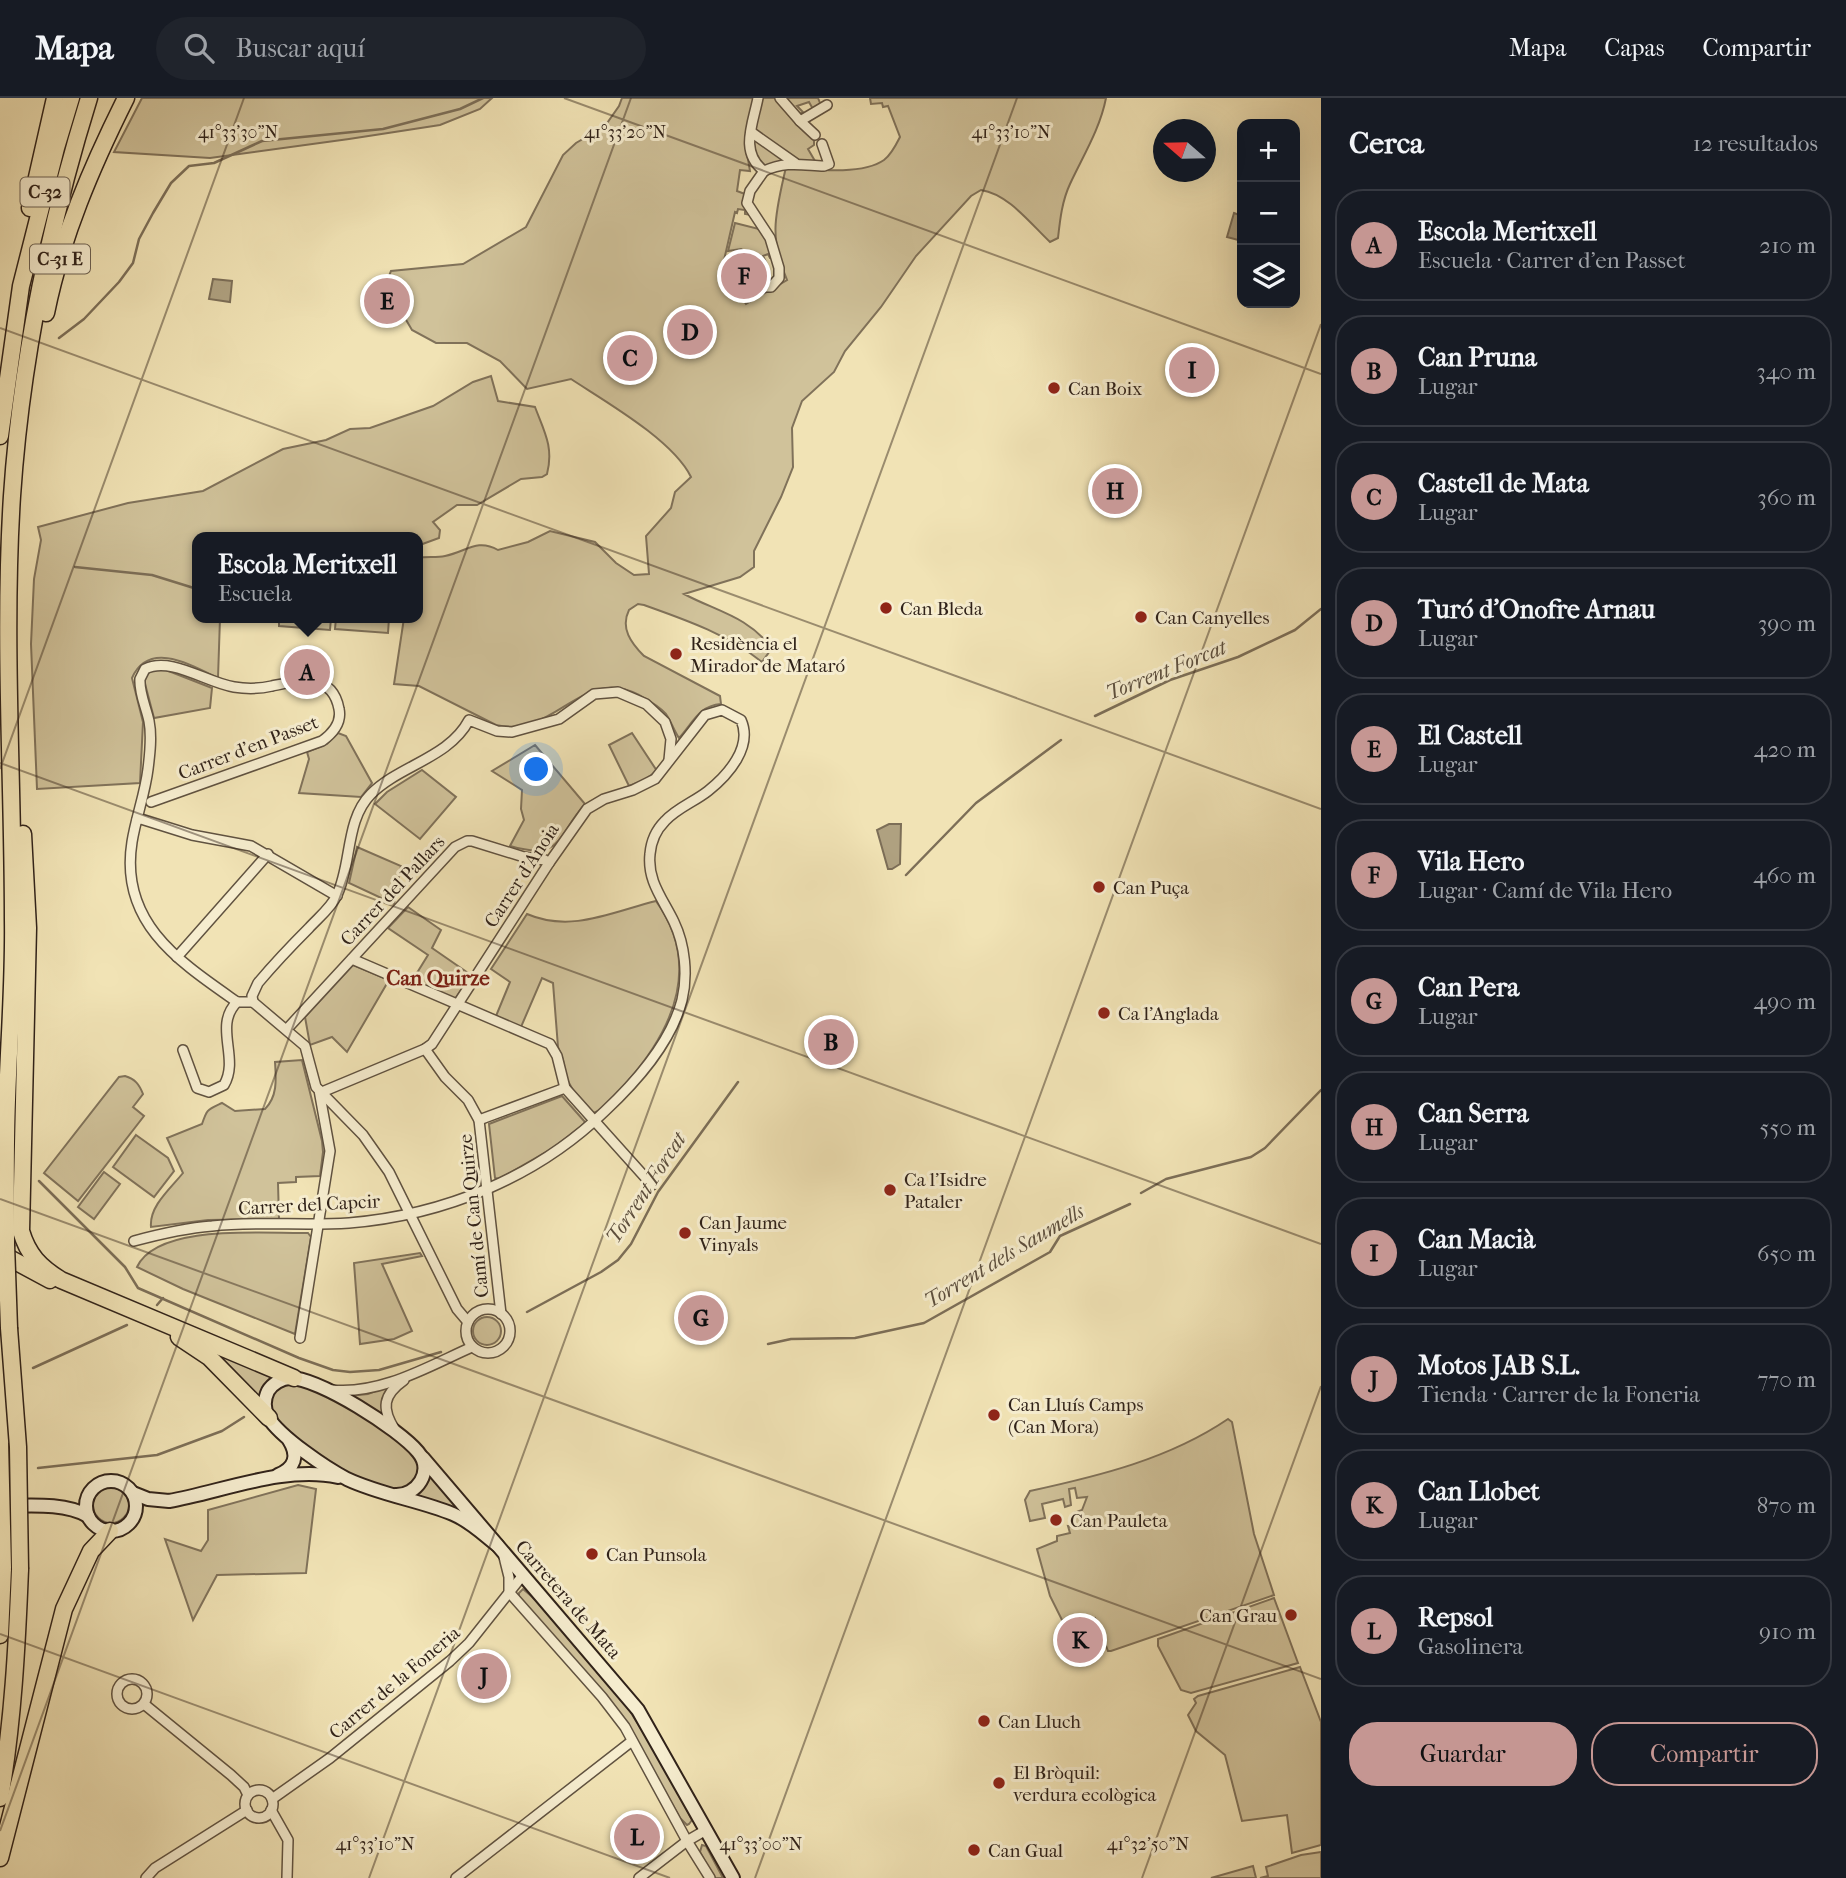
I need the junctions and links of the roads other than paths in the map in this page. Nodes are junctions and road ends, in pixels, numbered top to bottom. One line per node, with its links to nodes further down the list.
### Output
1 (55, 98): 15 (highway, C-31 E)
2 (71, 98): 15 (highway, C-32)
3 (89, 98): 16 (highway, C-32)
4 (126, 98): 16 (highway, C-31 E)
5 (758, 98): 9 (street)
6 (780, 98): 8 (street)
7 (827, 105): 8 (street)
8 (800, 121): 10 (street)
9 (751, 132): 12 (street); 13 (street)
10 (815, 135)
11 (822, 144): 12 (street)
12 (795, 163): 13 (street)
13 (764, 171): 14 (street)
14 (732, 263)
15 (21, 286): 17 (highway, C-32)
16 (19, 428): 18 (highway, C-32)
17 (0, 436)
18 (9, 671): 44 (highway, C-32); 50 (highway)
19 (744, 743): 20 (street, Carrer d'Anoia); 38 (street, Carrer del Capcir)
20 (667, 765): 25 (street, Carrer d'Anoia); 26 (street)
21 (147, 800): 21 (street, Carrer d'en Passet); 22 (street); 23 (street)
22 (137, 820): 23 (street); 27 (street)
23 (151, 822): 24 (street)
24 (268, 854): 26 (street); 27 (street)
25 (549, 863): 28 (street, Carrer del Pallars); 31 (street, Carrer d'Anoia)
26 (337, 896): 30 (street)
27 (177, 957): 29 (street)
28 (352, 959): 31 (street); 32 (street, Carrer del Pallars)
29 (237, 1002): 30 (street); 34 (street)
30 (253, 1002): 32 (street)
31 (458, 1004): 33 (street, Carrer d'Anoia); 35 (street)
32 (286, 1030): 36 (street)
33 (425, 1049): 36 (street, Carrer d'Anoia); 37 (street, Camí de Can Quirze)
34 (183, 1050)
35 (565, 1088): 37 (street); 38 (street)
36 (321, 1091): 41 (street); 42 (street)
37 (480, 1120): 40 (street, Camí de Can Quirze)
38 (595, 1121): 39 (street); 40 (street, Carrer del Capcir)
39 (652, 1185)
40 (487, 1189): 41 (street, Carrer del Capcir); 45 (street, Camí de Can Quirze)
41 (411, 1214): 42 (street, Carrer del Capcir); 46 (street)
42 (319, 1223): 43 (street, Carrer del Capcir); 47 (street)
43 (134, 1241)
44 (3, 1249): 52 (highway); 75 (highway, C-32, bridge)
45 (501, 1314): 46 (street); 48 (street)
46 (468, 1322): 48 (street)
47 (300, 1338)
48 (472, 1347): 49 (street)
49 (414, 1373): 51 (street); 53 (street)
50 (294, 1378): 51 (main road); 52 (main road)
51 (321, 1388): 53 (main road)
52 (269, 1418): 54 (main road)
53 (396, 1432): 56 (main road)
54 (287, 1437): 57 (main road); 58 (main road)
55 (0, 1443): 71 (highway, bridge)
56 (419, 1452): 61 (main road); 68 (main road)
57 (269, 1479): 58 (main road); 62 (main road)
58 (349, 1480): 61 (main road)
59 (90, 1492): 60 (main road); 64 (main road); 65 (main road)
60 (133, 1493): 62 (main road); 66 (main road)
61 (398, 1495): 68 (main road)
62 (169, 1501): 66 (main road)
63 (0, 1506): 64 (main road)
64 (53, 1507): 65 (main road)
65 (88, 1516): 67 (main road)
66 (131, 1521): 67 (main road)
67 (110, 1531): 81 (highway)
68 (497, 1545): 69 (main road, Carretera de Mata); 70 (street, Carretera de Mata)
69 (523, 1575): 70 (street, Carrer de la Foneria); 79 (main road, Carretera de Mata)
70 (509, 1592): 73 (street, Carretera de Mata); 76 (street, Carrer de la Foneria)
71 (0, 1635)
72 (144, 1704): 74 (street)
73 (632, 1741): 80 (street, Carretera de Mata); 84 (street)
74 (248, 1796): 76 (street); 77 (street)
75 (0, 1798)
76 (272, 1799): 78 (street)
77 (247, 1810): 78 (street); 82 (street)
78 (271, 1810): 83 (street)
79 (706, 1830): 80 (street); 87 (main road, Carretera de Mata)
80 (687, 1841): 85 (street); 86 (street, Carretera de Mata)
81 (0, 1858)
82 (146, 1878)
83 (287, 1878)
84 (456, 1878)
85 (639, 1878)
86 (710, 1878)
87 (733, 1878)

